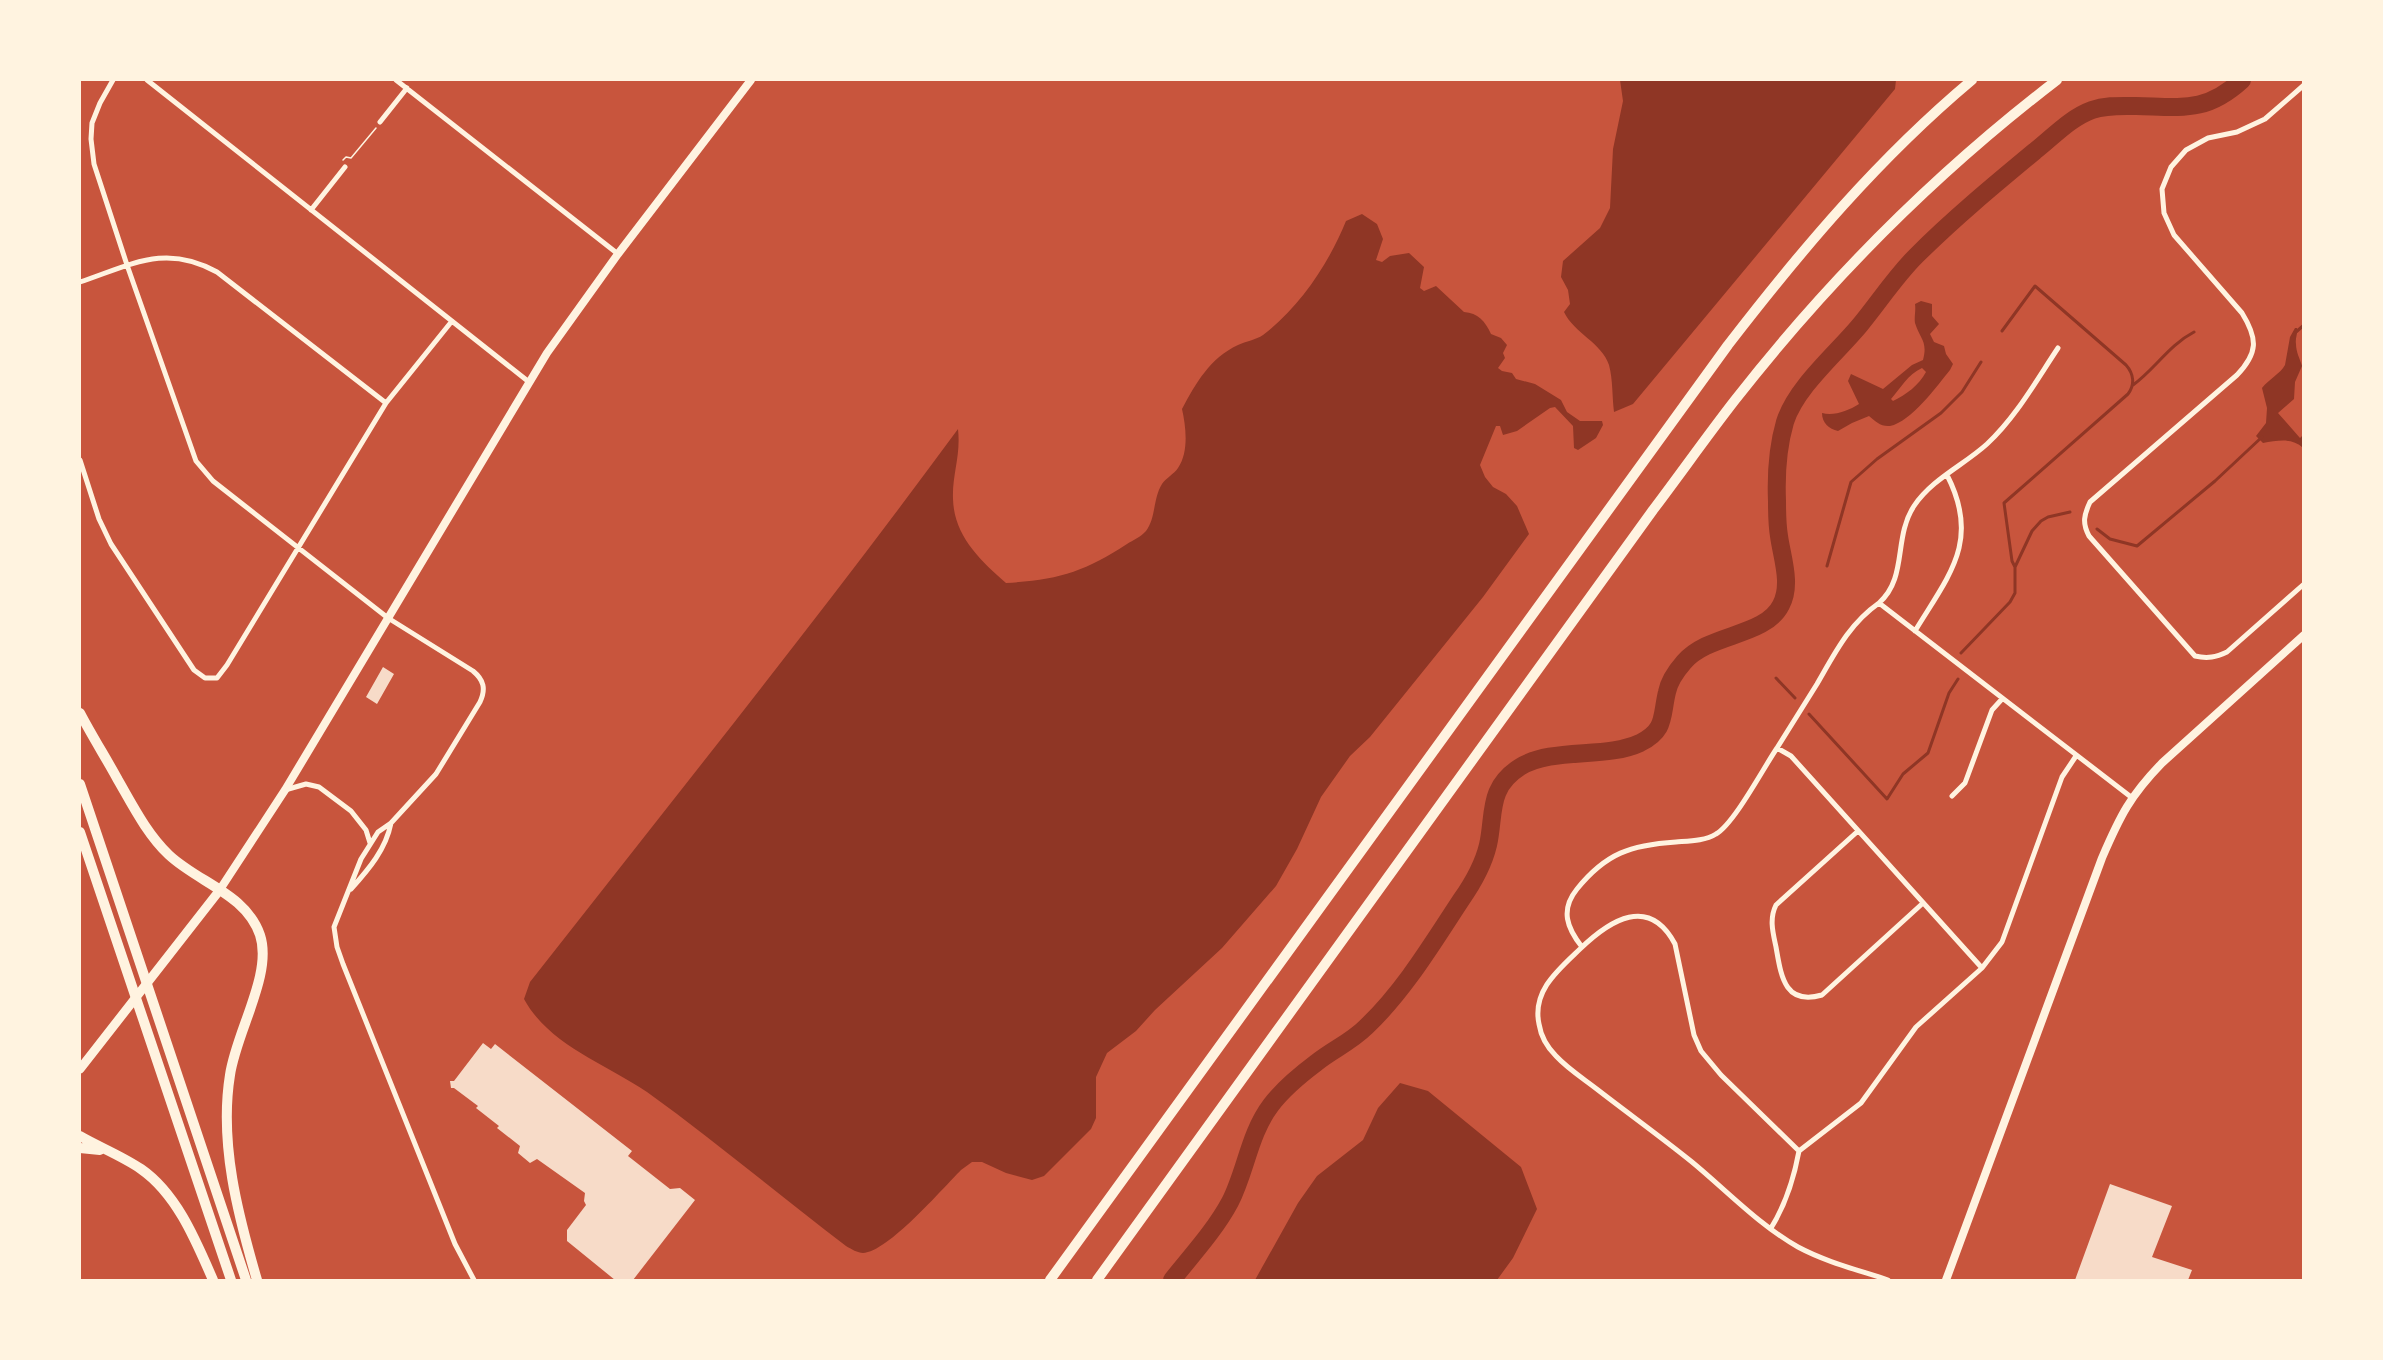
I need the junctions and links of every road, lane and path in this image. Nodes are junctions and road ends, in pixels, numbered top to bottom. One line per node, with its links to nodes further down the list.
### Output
1 (113, 80): 14 (street)
2 (147, 80): 12 (street)
3 (396, 80): 8 (street)
4 (751, 80): 13 (main road)
5 (1972, 80): 56 (highway)
6 (2057, 80): 57 (highway)
7 (2304, 85): 23 (street)
8 (407, 88): 9 (street); 13 (street)
9 (380, 122): 10 (path)
10 (351, 158)
11 (345, 167): 12 (street)
12 (311, 210): 16 (street)
13 (618, 254): 18 (main road)
14 (127, 266): 15 (street); 19 (street); 22 (street)
15 (80, 282)
16 (452, 321): 18 (street); 19 (street)
17 (2058, 348): 21 (street)
18 (530, 382): 25 (main road)
19 (386, 403): 22 (street)
20 (80, 460): 22 (street)
21 (1947, 475): 24 (street); 26 (street)
22 (298, 549): 25 (street)
23 (2304, 584)
24 (1879, 603): 26 (street); 30 (street)
25 (388, 618): 33 (main road); 36 (street)
26 (1914, 631): 28 (street)
27 (2304, 635): 35 (main road)
28 (2002, 699): 31 (street); 34 (street)
29 (80, 713): 40 (highway)
30 (1777, 748): 38 (street); 43 (street)
31 (2076, 756): 35 (street); 44 (street)
32 (80, 784): 53 (highway)
33 (285, 790): 39 (street); 40 (main road)
34 (1952, 796)
35 (2132, 797): 59 (main road)
36 (391, 823): 39 (street); 41 (street)
37 (80, 831): 52 (highway)
38 (1858, 831): 42 (street); 42 (street)
39 (370, 843): 41 (street)
40 (219, 891): 45 (main road); 54 (highway)
41 (348, 892): 55 (street)
42 (1923, 903): 44 (street)
43 (1582, 947): 49 (street); 50 (street)
44 (1982, 968): 49 (street)
45 (80, 1069)
46 (80, 1136): 48 (highway)
47 (80, 1148): 48 (highway)
48 (107, 1151): 51 (highway)
49 (1799, 1151): 50 (street)
50 (1771, 1228): 58 (street)
51 (213, 1281)
52 (231, 1281)
53 (246, 1281)
54 (257, 1281)
55 (474, 1281)
56 (1050, 1281)
57 (1097, 1281)
58 (1888, 1281)
59 (1946, 1281)

